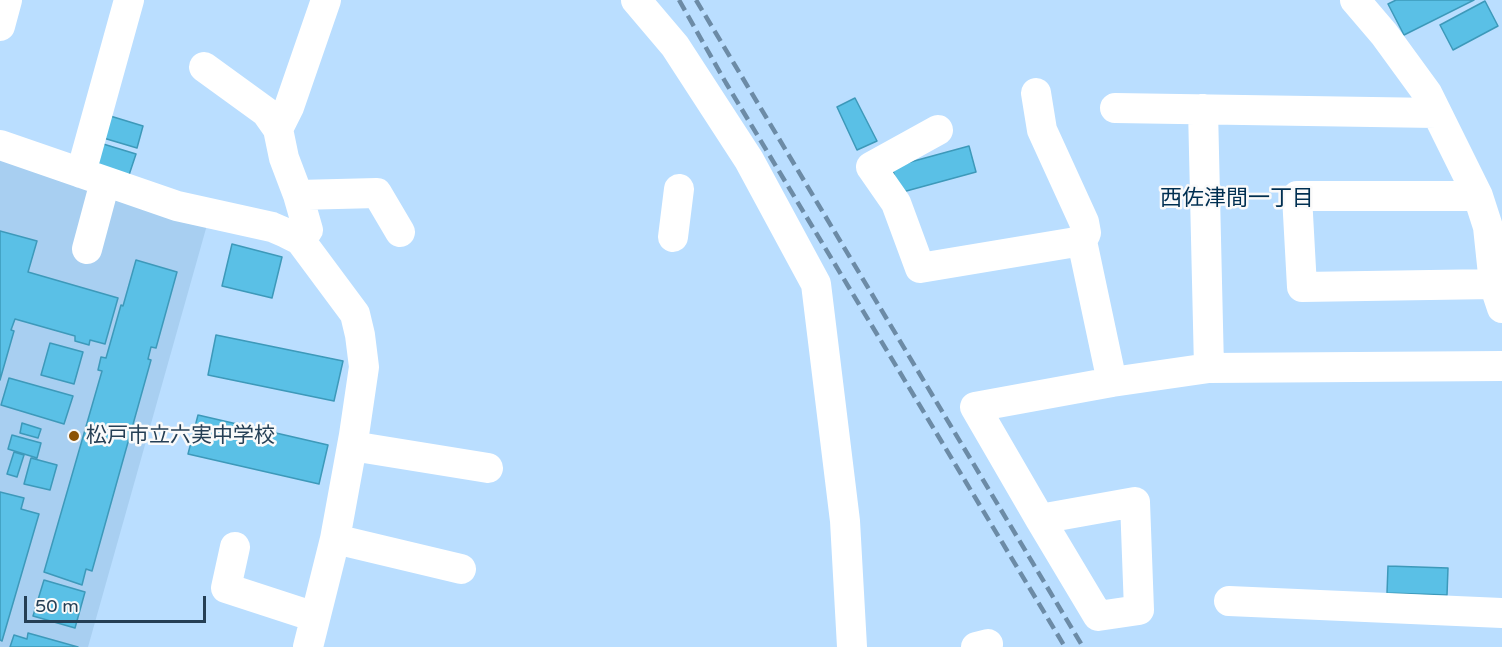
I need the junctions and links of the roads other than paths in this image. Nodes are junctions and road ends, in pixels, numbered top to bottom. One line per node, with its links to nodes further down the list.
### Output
1 (7, 0): 6 (street)
2 (129, 0): 15 (street)
3 (636, 0): 38 (street)
4 (1355, 0): 11 (street)
5 (317, 2): 12 (street)
6 (0, 26)
7 (204, 67): 12 (street)
8 (1036, 93): 22 (street)
9 (1115, 108): 10 (street)
10 (1203, 109): 11 (street); 26 (street)
11 (1436, 113): 18 (street)
12 (278, 129): 17 (street)
13 (938, 130): 22 (street)
14 (0, 145): 15 (street)
15 (93, 178): 21 (street); 23 (street)
16 (679, 189): 20 (street)
17 (298, 195): 19 (street); 21 (street)
18 (1478, 195): 24 (street); 24 (street)
19 (400, 232)
20 (673, 237)
21 (300, 240): 28 (street)
22 (1082, 242): 27 (street)
23 (87, 249)
24 (1498, 296)
25 (1502, 366): 26 (street)
26 (1209, 368): 27 (street)
27 (1112, 382): 30 (street)
28 (352, 446): 29 (street); 31 (street)
29 (488, 468)
30 (1040, 519)
31 (335, 539): 33 (street); 36 (street)
32 (235, 547): 36 (street)
33 (461, 569)
34 (1229, 601): 35 (street)
35 (1502, 613)
36 (315, 617): 37 (street)
37 (308, 647)
38 (852, 647)

